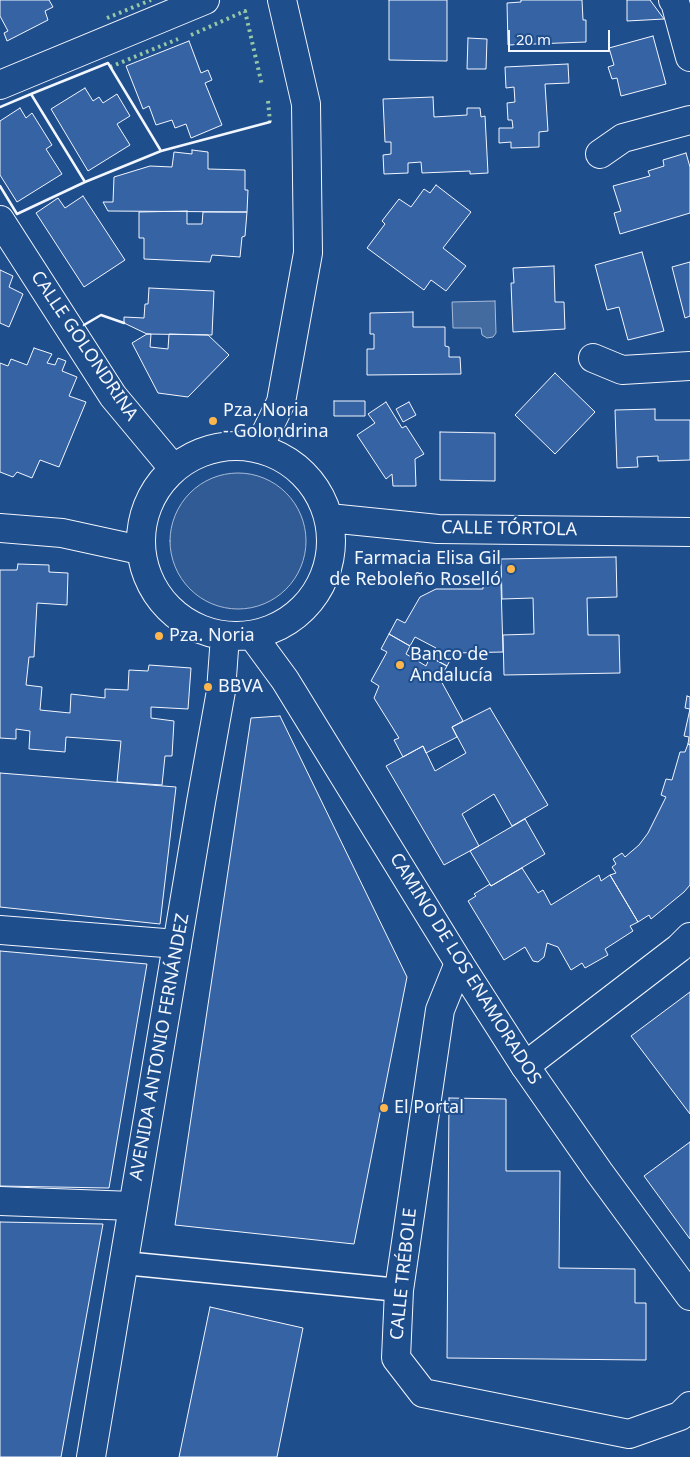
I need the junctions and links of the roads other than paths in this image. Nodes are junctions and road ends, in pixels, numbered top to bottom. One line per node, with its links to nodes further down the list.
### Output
1 (205, 0): 5 (street)
2 (282, 0): 11 (street)
3 (673, 0): 4 (street)
4 (690, 57)
5 (0, 85)
6 (690, 120): 7 (street)
7 (600, 154)
8 (0, 220): 12 (street, CALLE GOLONDRINA)
9 (593, 358): 10 (street)
10 (690, 366)
11 (259, 447): 12 (street); 13 (street)
12 (174, 468): 16 (street)
13 (329, 518): 15 (street, CALLE TÓRTOLA); 17 (street)
14 (0, 528): 16 (street)
15 (690, 532)
16 (140, 550): 17 (street)
17 (239, 636): 20 (street, AVENIDA ANTONIO FERNÁNDEZ); 21 (street, CAMINO DE LOS ENAMORADOS)
18 (0, 930): 20 (street)
19 (690, 938): 22 (street)
20 (177, 944): 24 (street, AVENIDA ANTONIO FERNÁNDEZ)
21 (459, 963): 22 (street, CAMINO DE LOS ENAMORADOS); 26 (street, CALLE TRÉBOLE)
22 (525, 1066): 27 (street, CAMINO DE LOS ENAMORADOS)
23 (0, 1201): 24 (street)
24 (133, 1206): 25 (street, AVENIDA ANTONIO FERNÁNDEZ)
25 (124, 1263): 26 (street); 29 (street, AVENIDA ANTONIO FERNÁNDEZ)
26 (399, 1290): 28 (street, CALLE TRÉBOLE)
27 (690, 1296)
28 (690, 1406)
29 (91, 1457)

